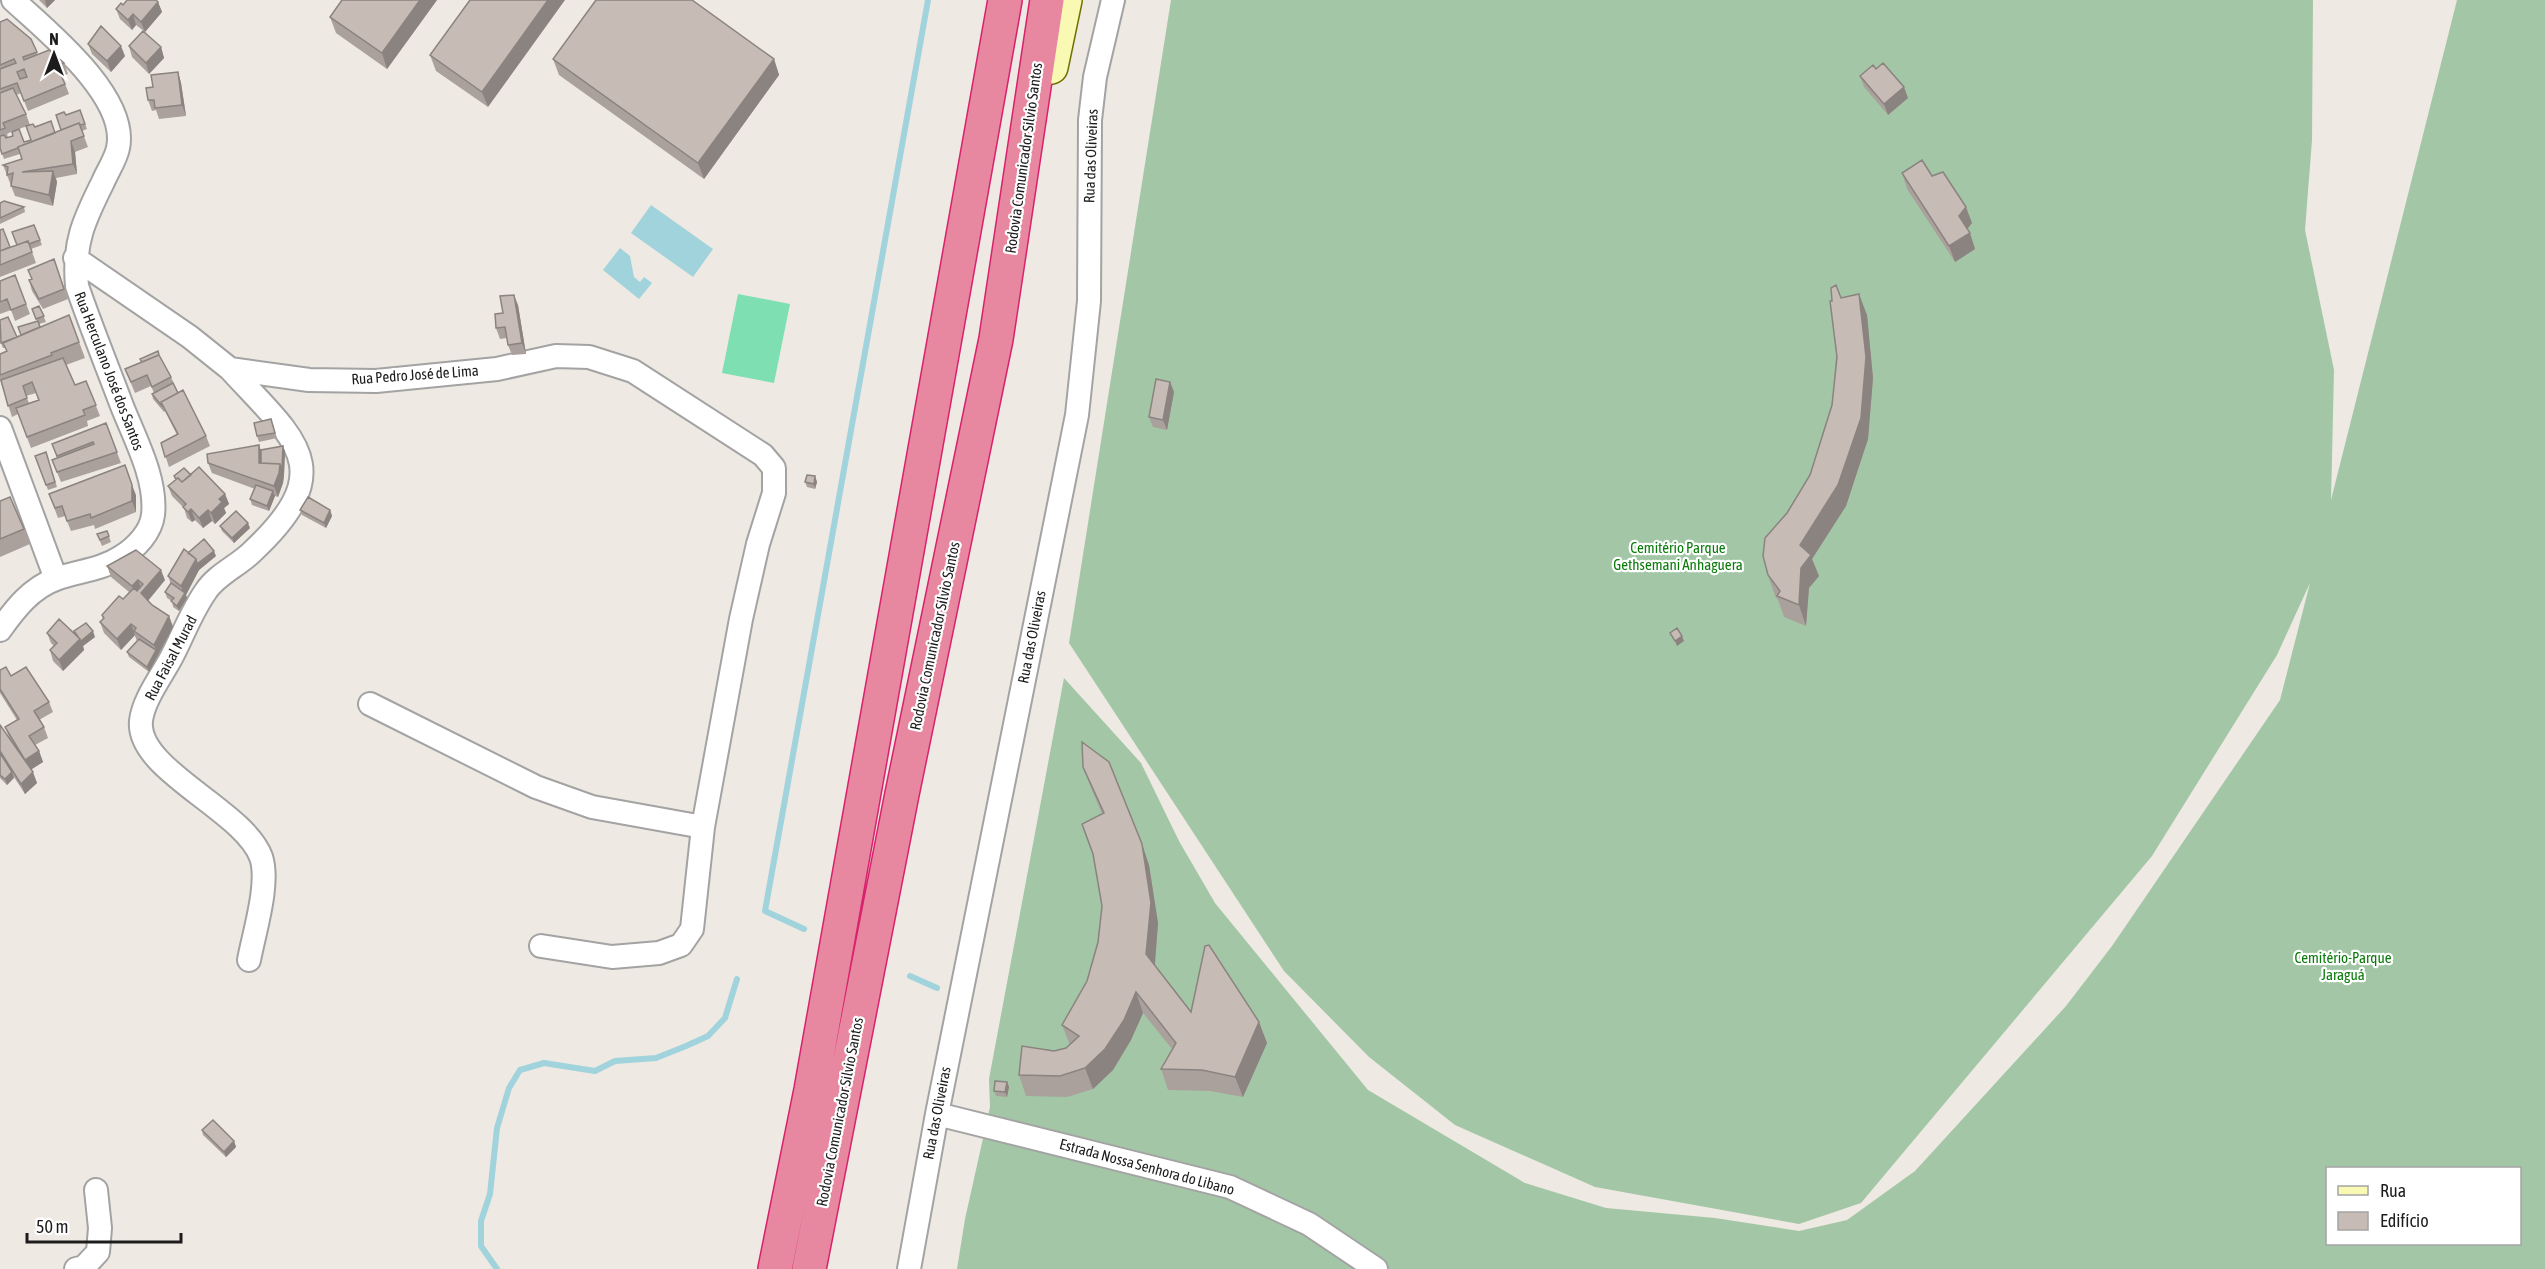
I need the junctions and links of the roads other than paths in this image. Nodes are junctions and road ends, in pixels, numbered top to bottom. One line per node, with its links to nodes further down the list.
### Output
1 (13, 0): 7 (street, Rua Herculano José dos Santos)
2 (1005, 0): 19 (highway)
3 (1047, 0): 6 (highway, Rodovia Comunicador Silvio Santos)
4 (1065, 0): 6 (main road)
5 (1113, 0): 16 (street, Rua das Oliveiras)
6 (1015, 220): 20 (highway, Rodovia Comunicador Silvio Santos)
7 (75, 258): 8 (street); 10 (street, Rua Herculano José dos Santos)
8 (230, 369): 13 (street, Rua Pedro José de Lima); 15 (street, Rua Faisal Murad)
9 (0, 428): 10 (street)
10 (56, 579): 11 (street, Rua Herculano José dos Santos)
11 (0, 630)
12 (370, 704): 13 (street)
13 (703, 827): 14 (street)
14 (541, 946)
15 (249, 960)
16 (937, 1114): 21 (street, Rua das Oliveiras); 22 (street, Estrada Nossa Senhora do Libano)
17 (96, 1190): 18 (street)
18 (76, 1269)
19 (775, 1269)
20 (809, 1269)
21 (909, 1269)
22 (1376, 1269)

